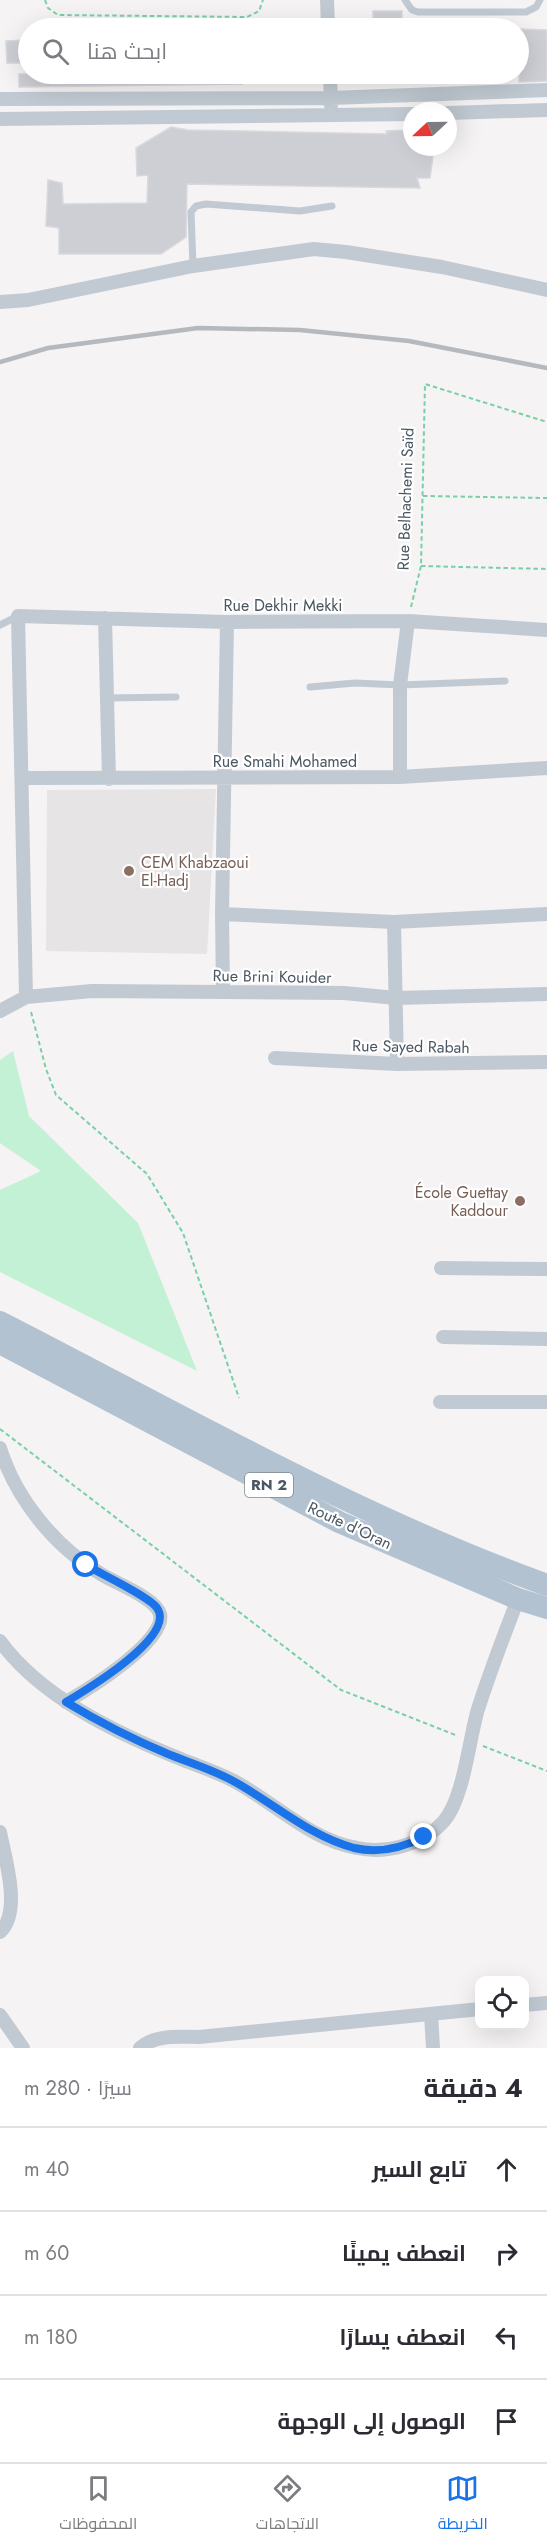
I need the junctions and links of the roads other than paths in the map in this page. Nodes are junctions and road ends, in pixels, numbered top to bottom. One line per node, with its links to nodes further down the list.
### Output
1 (327, 0): 4 (street)
2 (405, 0): 3 (lane)
3 (540, 0)
4 (328, 18)
5 (330, 84): 7 (street)
6 (547, 90): 7 (street)
7 (331, 98): 8 (street); 12 (street)
8 (0, 99)
9 (547, 110): 10 (street)
10 (457, 113)
11 (403, 114): 12 (street)
12 (332, 116): 13 (street)
13 (0, 118)
14 (332, 206): 15 (lane)
15 (193, 266): 16 (street); 17 (street)
16 (547, 290)
17 (2, 301)
18 (18, 616): 19 (street, Rue Dekhir Mekki); 22 (lane); 32 (street)
19 (105, 618): 21 (street, Rue Dekhir Mekki); 27 (street)
20 (408, 621): 21 (street, Rue Dekhir Mekki); 23 (street, Rue Dekhir Mekki); 25 (street)
21 (226, 622): 30 (street)
22 (0, 625)
23 (547, 630)
24 (505, 681): 25 (lane)
25 (400, 685): 26 (lane); 31 (street)
26 (310, 687)
27 (108, 698): 28 (lane); 33 (street)
28 (176, 698)
29 (547, 768): 31 (street, Rue Smahi Mohamed)
30 (226, 777): 31 (street, Rue Smahi Mohamed); 33 (street, Rue Smahi Mohamed); 34 (street)
31 (400, 777)
32 (22, 778): 33 (street, Rue Smahi Mohamed); 39 (street)
33 (109, 779)
34 (222, 914): 36 (street); 37 (street)
35 (547, 914): 36 (street)
36 (394, 922): 40 (street)
37 (223, 992): 39 (street, Rue Brini Kouider); 40 (street, Rue Brini Kouider)
38 (547, 994): 40 (street, Rue Brini Kouider)
39 (26, 996): 41 (street, Rue Brini Kouider)
40 (396, 998): 44 (street)
41 (0, 1011)
42 (275, 1058): 44 (street, Rue Sayed Rabah)
43 (547, 1062): 44 (street, Rue Sayed Rabah)
44 (397, 1064)
45 (441, 1268): 46 (street)
46 (547, 1269)
47 (0, 1322): 54 (main road, Route d'Oran / RN 2)
48 (443, 1337): 49 (street)
49 (547, 1339)
50 (0, 1343): 55 (main road, Route d'Oran / RN 2)
51 (440, 1402): 52 (street)
52 (547, 1402)
53 (0, 1448): 58 (street)
54 (547, 1585)
55 (518, 1599): 56 (main road, Route d'Oran / RN 2); 58 (street)
56 (547, 1608)
57 (0, 1641): 58 (street)
58 (66, 1702)
59 (0, 1832): 60 (street)
60 (0, 1932)
61 (547, 2003): 62 (street)
62 (529, 2005)
63 (475, 2010): 64 (street)
64 (431, 2014): 66 (street); 69 (street)
65 (0, 2015): 67 (street)
66 (199, 2043): 68 (street)
67 (23, 2048)
68 (141, 2048)
69 (433, 2048)

